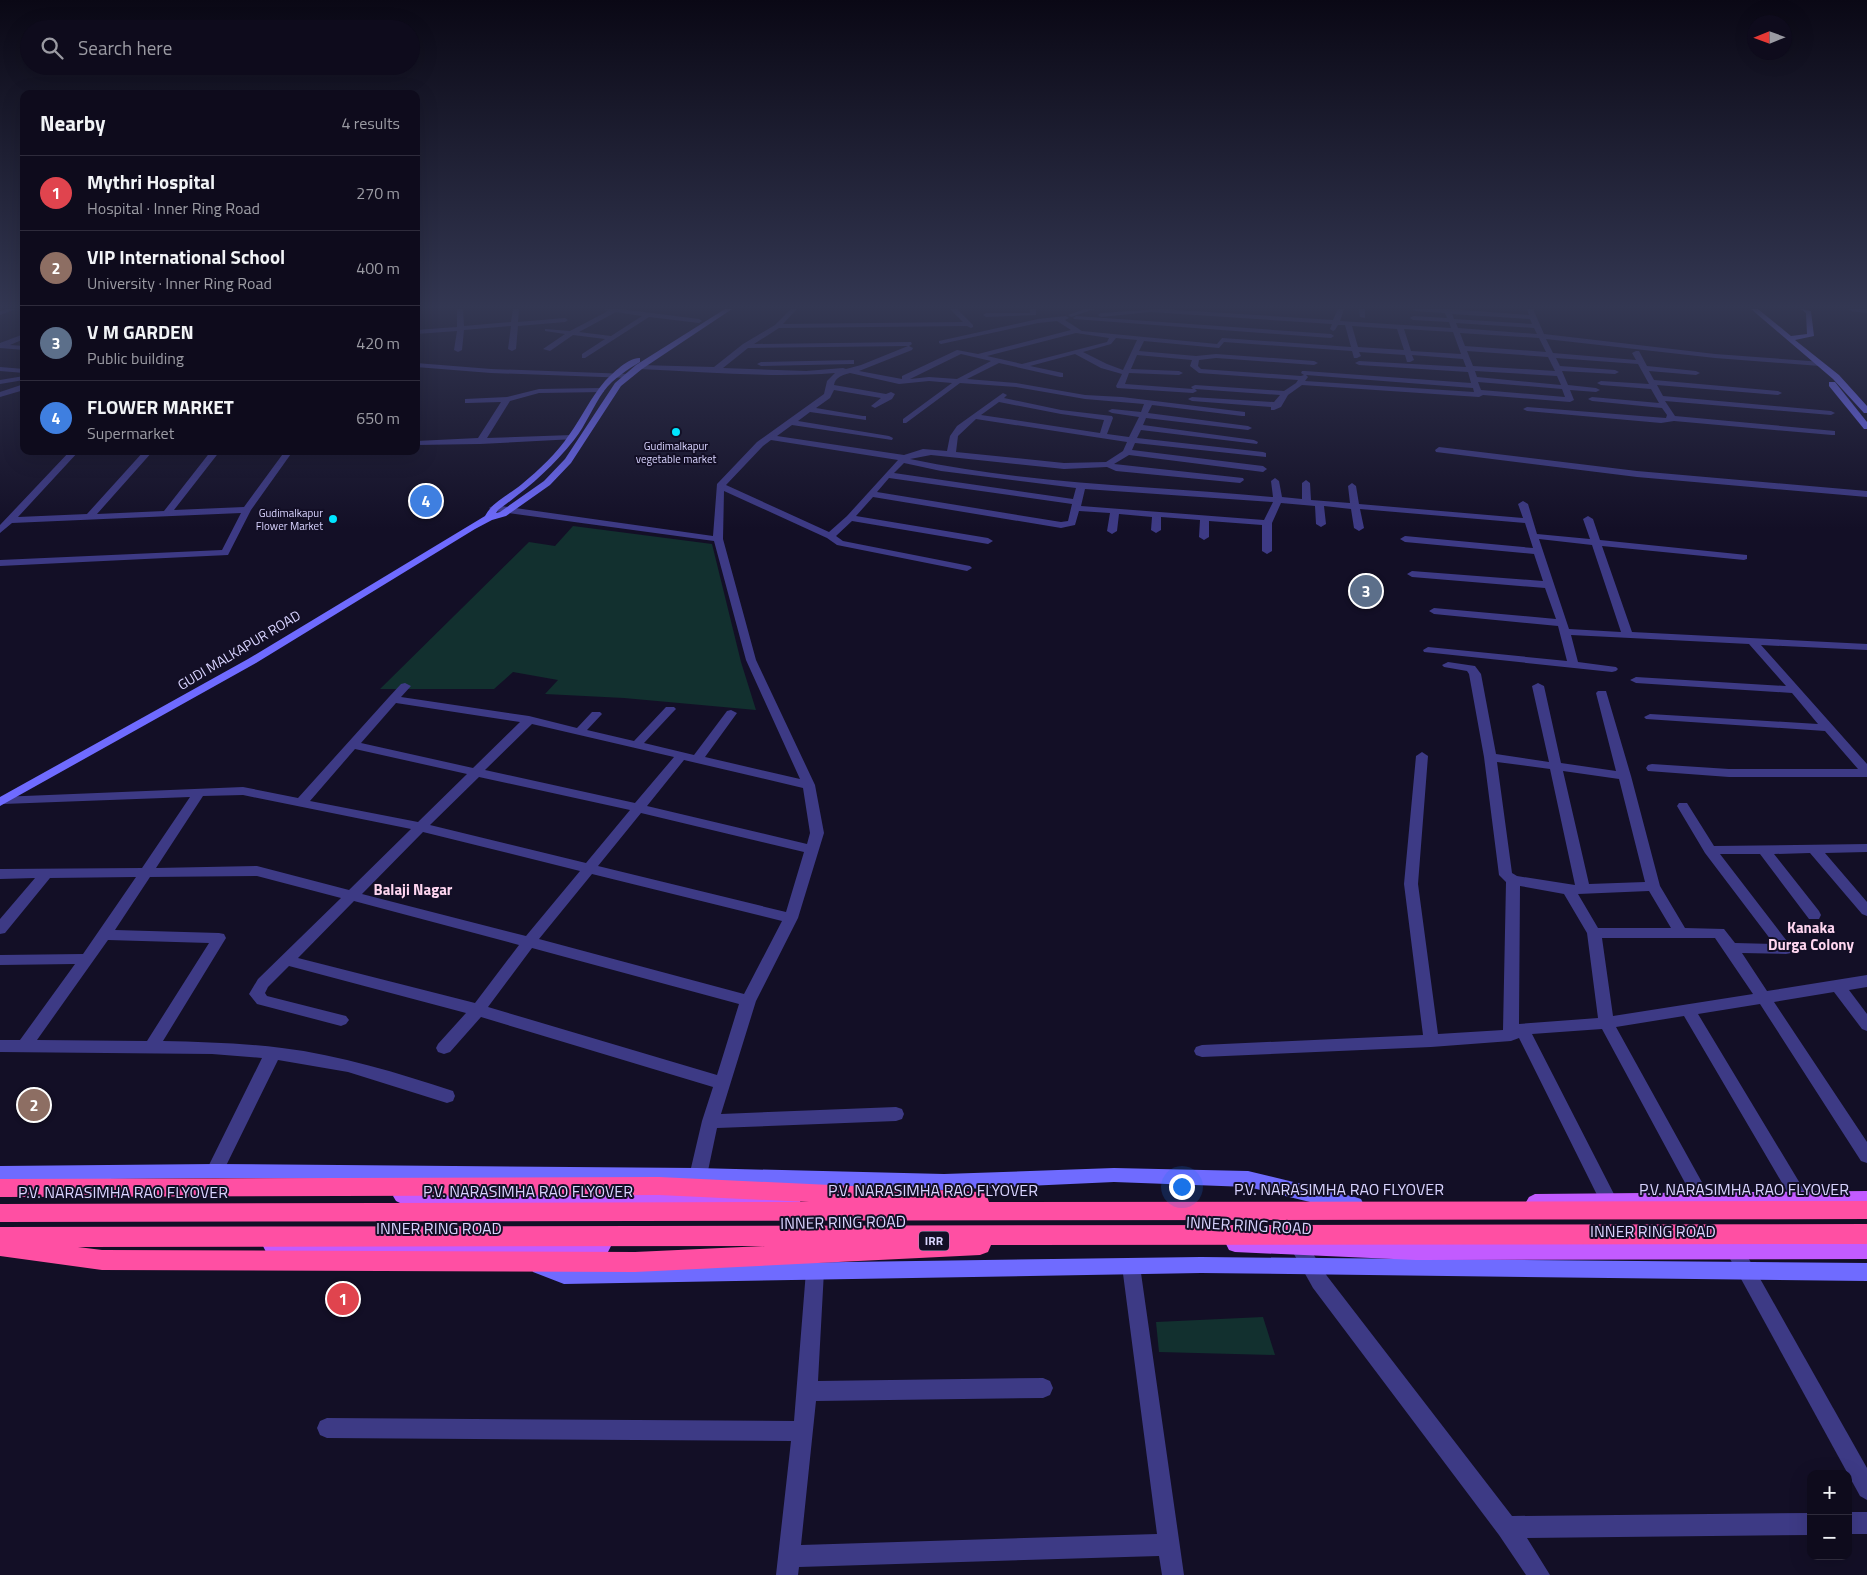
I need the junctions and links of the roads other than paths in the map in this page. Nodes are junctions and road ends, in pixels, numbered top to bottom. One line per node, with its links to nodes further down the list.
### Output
1 (608, 382): 24 (street, GUDI MALKAPUR ROAD)
2 (621, 382): 96 (street)
3 (830, 382): 39 (street)
4 (840, 382): 30 (street)
5 (903, 382): 30 (street)
6 (957, 382): 49 (street)
7 (995, 382): 18 (street)
8 (1122, 382): 26 (street)
9 (1298, 382): 28 (street)
10 (1334, 382): 21 (street)
11 (1364, 382): 21 (street)
12 (1417, 382): 25 (street)
13 (1435, 382): 20 (street)
14 (1475, 382): 20 (street)
15 (1563, 382): 23 (street)
16 (1831, 382): 53 (street)
17 (1841, 382): 42 (street)
18 (1016, 384): 32 (street); 35 (street)
19 (1652, 384): 23 (street); 27 (street); 36 (street)
20 (1476, 386): 23 (street); 23 (street); 25 (street)
21 (1364, 387): 25 (street)
22 (20, 388): 29 (street)
23 (1566, 388)
24 (601, 390): 31 (street); 58 (street, GUDI MALKAPUR ROAD)
25 (1418, 391)
26 (1193, 392): 28 (street); 28 (street)
27 (1778, 392)
28 (1285, 393)
29 (0, 394)
30 (889, 397): 37 (street)
31 (507, 399): 34 (street); 62 (street)
32 (997, 399): 46 (street); 56 (street)
33 (1592, 399): 36 (street)
34 (468, 401)
35 (1149, 402): 38 (street); 45 (street)
36 (1662, 402): 43 (street); 48 (street)
37 (874, 406)
38 (1202, 408): 44 (street); 51 (street)
39 (809, 409): 47 (street); 50 (street)
40 (1528, 409): 48 (street)
41 (1112, 411): 45 (street)
42 (1867, 412)
43 (1830, 413)
44 (1242, 414)
45 (1143, 416): 51 (street); 52 (street)
46 (976, 417): 56 (street); 68 (street)
47 (863, 418)
48 (1672, 418): 55 (street)
49 (906, 421)
50 (791, 422): 59 (street); 60 (street)
51 (1199, 422): 54 (street); 57 (street)
52 (1138, 427): 57 (street); 61 (street)
53 (1867, 427)
54 (1248, 428)
55 (1832, 432)
56 (1103, 435): 61 (street)
57 (1196, 435): 63 (street); 65 (street)
58 (572, 437): 62 (street); 98 (street, GUDI MALKAPUR ROAD)
59 (769, 437): 74 (street); 83 (street)
60 (888, 438)
61 (1132, 440): 65 (street); 67 (street)
62 (480, 442): 64 (street)
63 (1254, 442)
64 (420, 443)
65 (1192, 446): 73 (street); 75 (street)
66 (1439, 450): 88 (street)
67 (1127, 452): 75 (street); 76 (street)
68 (950, 454): 74 (street); 76 (street)
69 (71, 455): 105 (street)
70 (144, 455): 101 (street)
71 (213, 455): 99 (street)
72 (286, 455): 95 (street)
73 (1263, 455)
74 (904, 459): 79 (street); 84 (street)
75 (1187, 461): 77 (street); 78 (street)
76 (1112, 466): 78 (street); 86 (street)
77 (1263, 470)
78 (1182, 474): 80 (street)
79 (887, 475): 87 (street); 93 (street)
80 (1240, 480)
81 (1275, 481): 89 (street)
82 (1306, 483): 90 (street)
83 (720, 486): 113 (street); 116 (street)
84 (1081, 486): 86 (street); 93 (street)
85 (1352, 486): 94 (street)
86 (1113, 487): 89 (street)
87 (873, 494): 93 (street); 102 (street)
88 (1867, 494)
89 (1278, 500): 90 (street); 107 (street)
90 (1307, 503): 91 (street)
91 (1319, 504): 94 (street); 108 (street)
92 (1523, 504): 106 (street)
93 (1077, 505): 97 (street)
94 (1357, 507): 106 (street); 109 (street)
95 (246, 510): 99 (street); 123 (street)
96 (509, 510): 98 (street); 116 (street)
97 (1115, 512): 100 (street); 112 (street)
98 (491, 513): 162 (street, GUDI MALKAPUR ROAD)
99 (166, 514): 101 (street)
100 (1157, 514): 103 (street); 111 (street)
101 (89, 517): 105 (street)
102 (850, 518): 113 (street); 118 (street)
103 (1206, 518): 107 (street); 115 (street)
104 (1588, 519): 119 (street)
105 (10, 520): 110 (street)
106 (1530, 522): 114 (street)
107 (1267, 524): 120 (street)
108 (1321, 524)
109 (1359, 528)
110 (0, 530)
111 (1156, 530)
112 (1112, 531)
113 (830, 536): 124 (street)
114 (1533, 536): 119 (street); 121 (street)
115 (1204, 537)
116 (718, 538): 160 (street)
117 (1405, 539): 121 (street)
118 (988, 541)
119 (1597, 543): 122 (street); 129 (street)
120 (1266, 551)
121 (1538, 551): 126 (street)
122 (1744, 557)
123 (0, 563)
124 (968, 568)
125 (1412, 574): 126 (street)
126 (1550, 585): 128 (street)
127 (1434, 611): 128 (street)
128 (1564, 627): 129 (street); 134 (street)
129 (1628, 636): 130 (street)
130 (1753, 642): 131 (street); 139 (street)
131 (1867, 647)
132 (1428, 650): 134 (street)
133 (1448, 665): 153 (street)
134 (1574, 666): 135 (street)
135 (1612, 670)
136 (1636, 680): 139 (street)
137 (405, 686): 141 (street)
138 (1538, 686): 155 (street)
139 (1795, 690): 147 (street)
140 (1602, 693): 159 (street)
141 (393, 699): 146 (street); 149 (street)
142 (670, 709): 150 (street)
143 (731, 713): 154 (street)
144 (596, 714): 148 (street)
145 (1650, 717): 147 (street)
146 (529, 720): 148 (street); 157 (street)
147 (1828, 728): 158 (street)
148 (579, 732): 150 (street)
149 (352, 745): 157 (street); 163 (street)
150 (636, 745): 151 (street)
151 (681, 756): 154 (street); 165 (street)
152 (1422, 756): 202 (street)
153 (1490, 757): 155 (street); 176 (street)
154 (697, 759): 160 (street)
155 (1557, 767): 159 (street); 178 (street)
156 (1652, 768): 158 (street)
157 (476, 772): 165 (street); 166 (street)
158 (1867, 773)
159 (1624, 776): 177 (street)
160 (809, 784): 170 (street)
161 (199, 793): 162 (street); 163 (street); 173 (street)
162 (1, 801)
163 (300, 803): 166 (street)
164 (1683, 806): 171 (street)
165 (638, 808): 170 (street); 172 (street)
166 (418, 827): 172 (street); 179 (street)
167 (1867, 848): 169 (street)
168 (1763, 849): 169 (street); 171 (street); 181 (street)
169 (1814, 849): 180 (street)
170 (813, 850): 182 (street)
171 (1710, 850): 188 (street)
172 (588, 869): 182 (street); 187 (street)
173 (146, 872): 175 (street); 179 (street); 186 (street)
174 (0, 874): 175 (street)
175 (46, 874): 183 (street)
176 (1513, 880): 178 (street); 201 (street)
177 (1652, 886): 178 (street); 185 (street)
178 (1576, 889): 184 (street)
179 (351, 895): 187 (street); 191 (street)
180 (1867, 911)
181 (1814, 915)
182 (791, 918): 195 (street)
183 (0, 929)
184 (1594, 933): 185 (street); 199 (street)
185 (1681, 933): 188 (street)
186 (104, 935): 189 (street); 205 (street)
187 (530, 942): 195 (street); 197 (street)
188 (1731, 948): 194 (street)
189 (86, 959): 190 (street); 204 (street)
190 (0, 960)
191 (286, 960): 197 (street); 198 (street)
192 (1867, 981): 193 (street)
193 (1838, 986): 194 (street); 200 (street)
194 (1762, 996): 196 (street); 213 (street)
195 (748, 1001): 209 (street)
196 (1687, 1009): 199 (street); 225 (street)
197 (478, 1010): 206 (street); 209 (street)
198 (341, 1020)
199 (1606, 1023): 201 (street); 224 (street)
200 (1867, 1025)
201 (1516, 1032): 202 (street); 222 (street)
202 (1431, 1041): 207 (street)
203 (0, 1046): 204 (street)
204 (24, 1046): 205 (street)
205 (151, 1048): 208 (street)
206 (444, 1048)
207 (1202, 1050)
208 (273, 1053): 210 (street); 214 (street)
209 (721, 1083): 212 (street)
210 (447, 1096)
211 (896, 1114): 212 (street)
212 (710, 1121): 216 (street)
213 (1867, 1156)
214 (215, 1171): 215 (street); 216 (street)
215 (0, 1173)
216 (697, 1175): 217 (street); 221 (street)
217 (944, 1182): 226 (street); 227 (street)
218 (0, 1188): 228 (highway)
219 (0, 1194): 221 (main road, INNER RING ROAD)
220 (1867, 1199): 225 (main road, INNER RING ROAD)
221 (693, 1200): 227 (main road, INNER RING ROAD)
222 (1608, 1200): 223 (main road, INNER RING ROAD); 226 (main road, INNER RING ROAD)
223 (1660, 1200): 224 (main road, INNER RING ROAD); 238 (main road)
224 (1703, 1200): 225 (main road, INNER RING ROAD)
225 (1801, 1200)
226 (1355, 1205): 227 (main road, INNER RING ROAD)
227 (945, 1207)
228 (1176, 1210): 229 (highway, P.V. NARASIMHA RAO FLYOVER); 230 (highway, P.V. NARASIMHA RAO FLYOVER)
229 (1867, 1210)
230 (0, 1213)
231 (1180, 1234): 232 (highway); 233 (highway); 235 (highway)
232 (1867, 1234)
233 (0, 1237)
234 (0, 1243): 237 (main road, INNER RING ROAD / IRR)
235 (0, 1246)
236 (1299, 1247): 237 (main road, INNER RING ROAD / IRR); 238 (main road, INNER RING ROAD / IRR); 242 (street)
237 (490, 1248): 244 (street)
238 (1687, 1251): 239 (main road, INNER RING ROAD / IRR)
239 (1735, 1251): 240 (main road, INNER RING ROAD / IRR); 243 (street)
240 (1867, 1251)
241 (1131, 1266): 242 (street); 244 (street); 255 (street)
242 (1311, 1268): 243 (street); 254 (street)
243 (1745, 1269): 245 (street); 250 (street)
244 (815, 1271): 247 (street)
245 (1867, 1272)
246 (1043, 1388): 247 (street)
247 (806, 1391): 249 (street)
248 (327, 1428): 249 (street)
249 (801, 1431): 256 (street)
250 (1867, 1489)
251 (1852, 1523): 252 (street)
252 (1867, 1523)
253 (1807, 1524): 254 (street)
254 (1507, 1527): 258 (street)
255 (1169, 1545): 256 (street); 257 (street)
256 (788, 1565)
257 (1173, 1575)
258 (1539, 1575)

